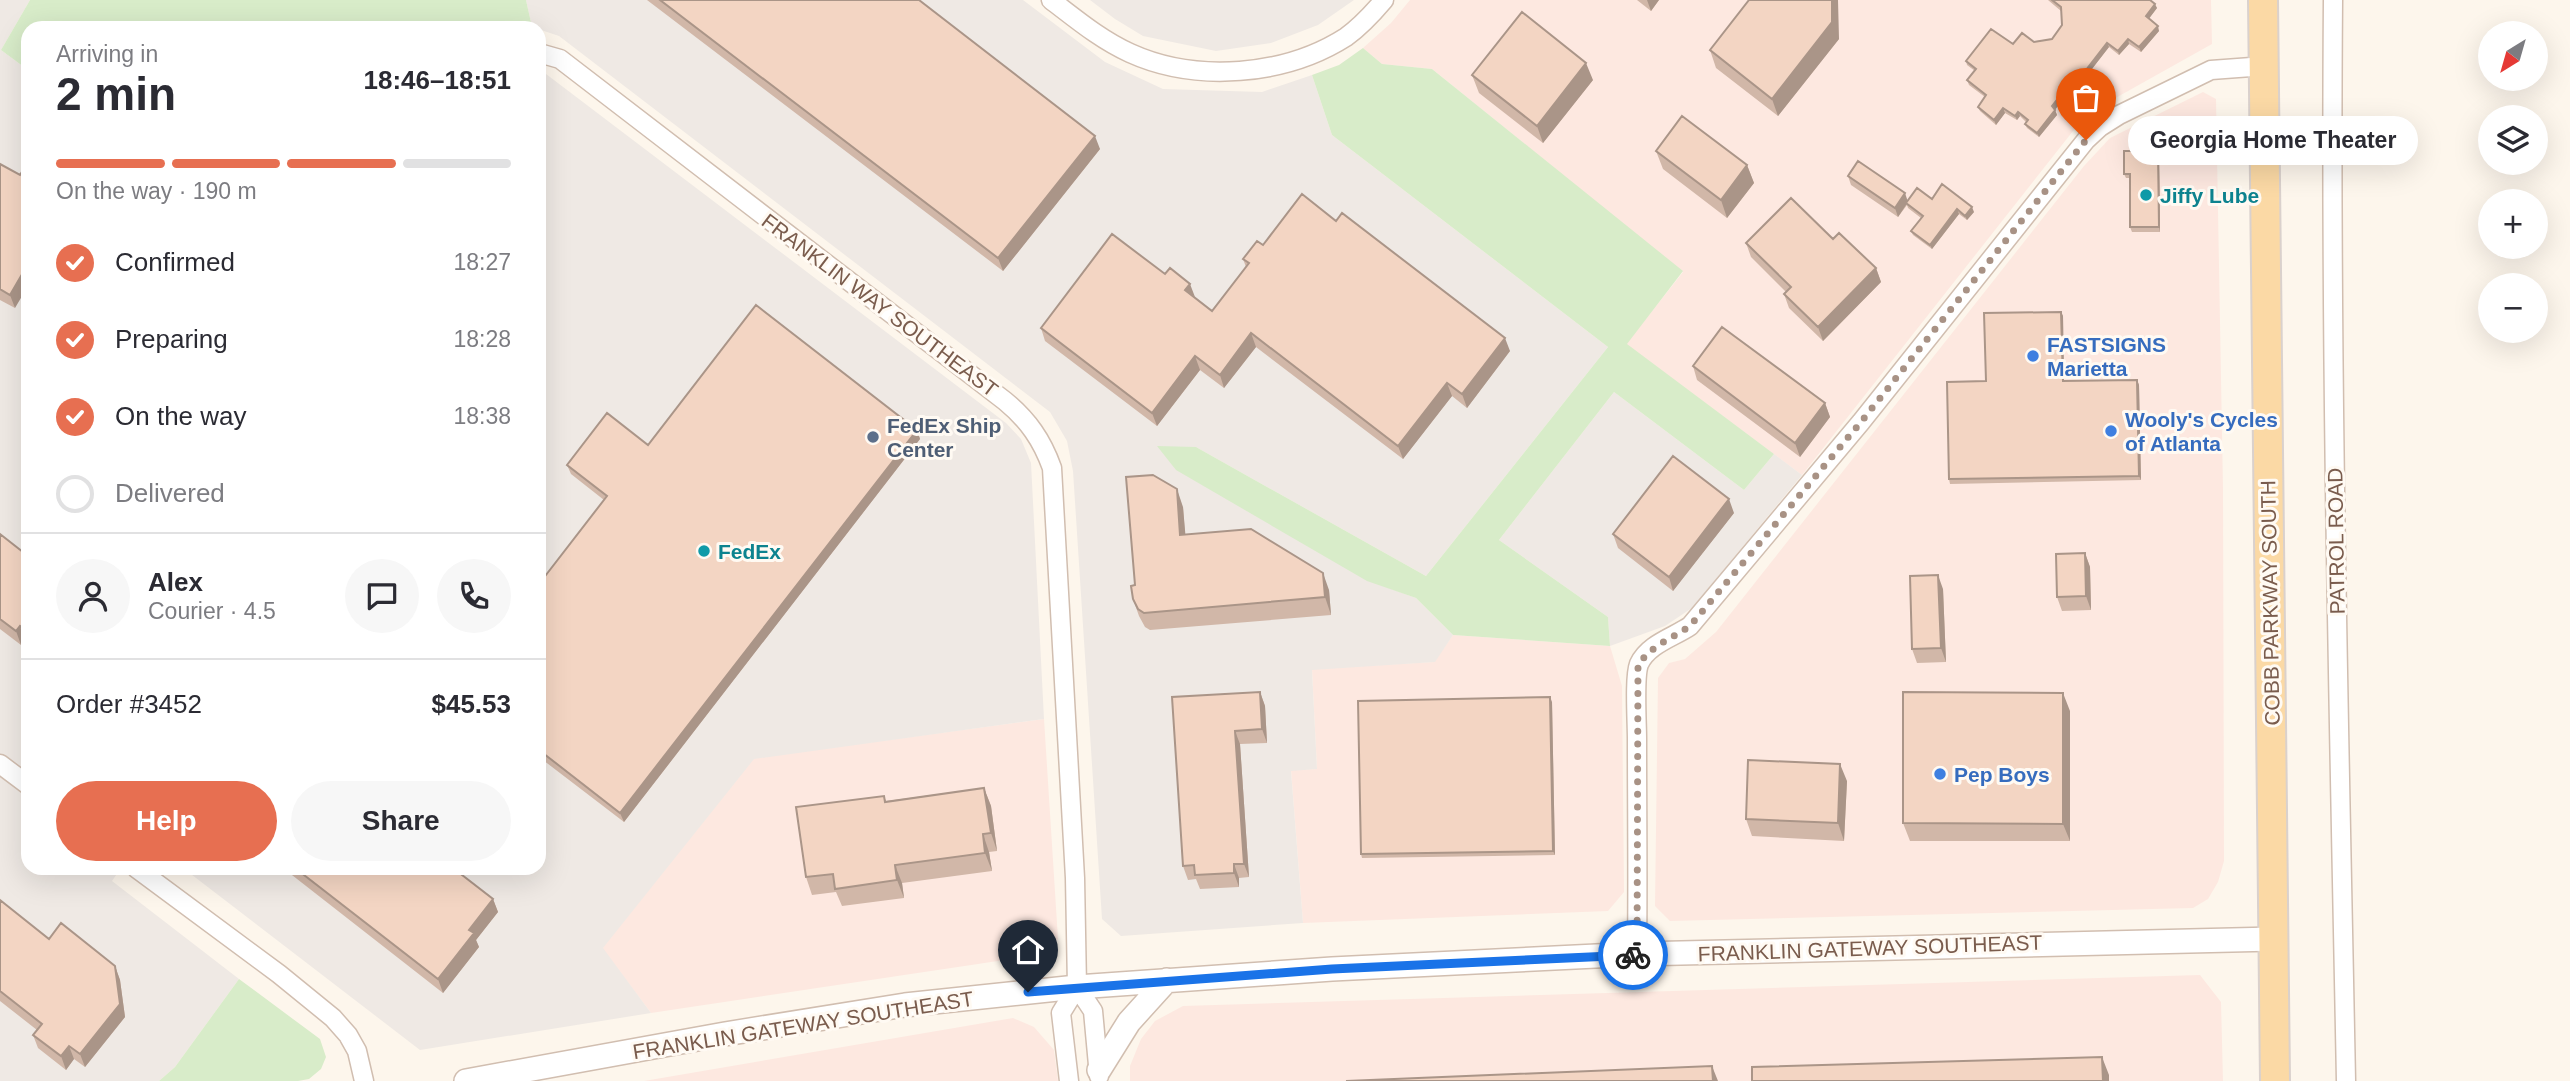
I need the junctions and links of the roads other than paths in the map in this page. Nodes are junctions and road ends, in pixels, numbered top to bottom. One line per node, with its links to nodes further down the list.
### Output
1 (1051, 0): 2 (street)
2 (1384, 0)
3 (2263, 0): 6 (main road, COBB PARKWAY SOUTH)
4 (2333, 0): 19 (street, PATROL ROAD)
5 (546, 55): 13 (street, FRANKLIN WAY SOUTHEAST)
6 (2265, 66): 10 (main road, COBB PARKWAY SOUTH); 11 (street)
7 (0, 764): 8 (street)
8 (21, 780)
9 (145, 875): 15 (street)
10 (2274, 939): 11 (street, FRANKLIN GATEWAY SOUTHEAST); 18 (main road, COBB PARKWAY SOUTH)
11 (1637, 954): 12 (street, FRANKLIN GATEWAY SOUTHEAST)
12 (1167, 981): 13 (street, FRANKLIN GATEWAY SOUTHEAST); 14 (street)
13 (1077, 987): 14 (street); 16 (street, FRANKLIN GATEWAY SOUTHEAST); 17 (street)
14 (1099, 1075)
15 (364, 1081)
16 (466, 1081)
17 (1069, 1081)
18 (2275, 1081)
19 (2346, 1081)

